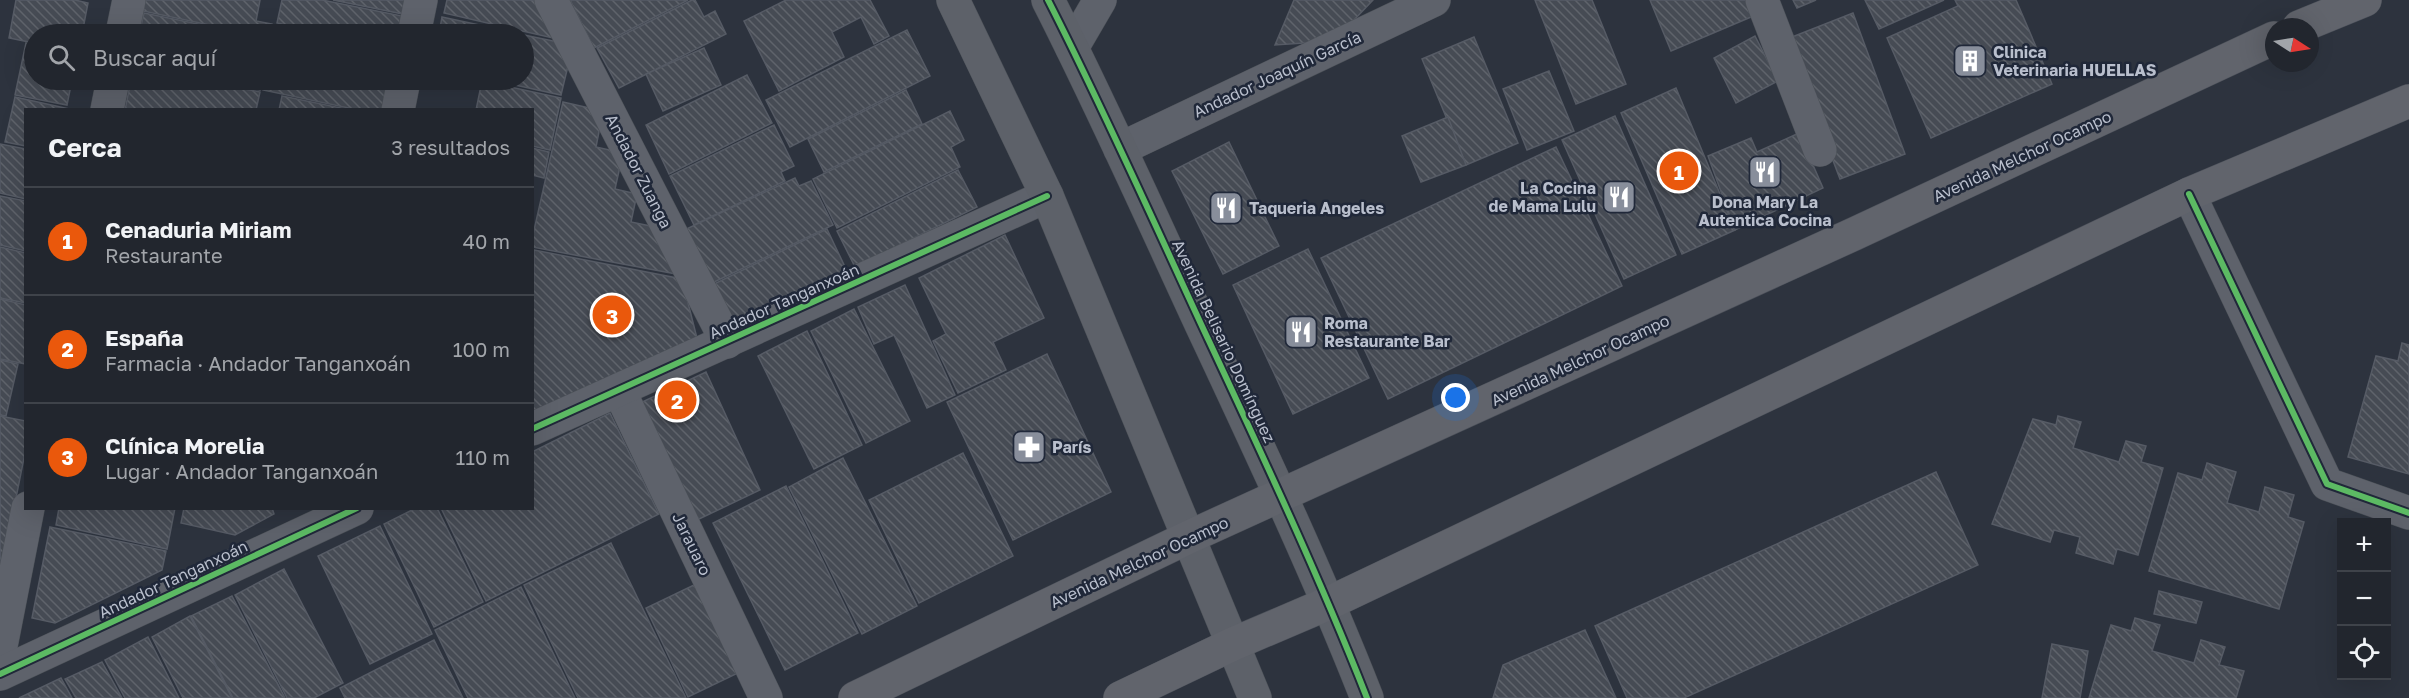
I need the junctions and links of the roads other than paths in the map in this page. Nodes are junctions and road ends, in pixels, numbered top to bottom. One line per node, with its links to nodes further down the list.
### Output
1 (129, 0): 11 (street)
2 (421, 0): 12 (street)
3 (551, 0): 24 (street, Andador Zuanga)
4 (953, 0): 23 (street)
5 (1048, 0): 14 (street, Avenida Belisario Domínguez)
6 (1100, 0): 14 (street)
7 (1434, 0): 20 (street, Andador Joaquín García)
8 (1762, 0): 21 (street)
9 (2365, 0): 10 (main road)
10 (2319, 19)
11 (124, 24)
12 (416, 24)
13 (2265, 42): 27 (main road, Avenida Melchor Ocampo)
14 (1072, 48): 20 (street, Avenida Belisario Domínguez)
15 (111, 90): 18 (street)
16 (402, 90): 19 (street)
17 (2409, 101): 22 (main road)
18 (107, 108)
19 (398, 108)
20 (1120, 149): 27 (street, Avenida Belisario Domínguez)
21 (1820, 150)
22 (2189, 194): 30 (street); 33 (main road)
23 (1047, 196): 24 (street, Andador Tanganxoán); 32 (street)
24 (727, 342): 25 (street, Andador Tanganxoán)
25 (619, 390): 26 (street, Andador Tanganxoán); 37 (street, Jarauaro)
26 (534, 428)
27 (1281, 496): 32 (main road, Avenida Melchor Ocampo); 33 (street, Avenida Belisario Domínguez)
28 (28, 510): 35 (street)
29 (349, 510): 31 (street, Andador Tanganxoán)
30 (2409, 513)
31 (309, 520): 36 (street, Andador Tanganxoán)
32 (1188, 537): 34 (street); 38 (main road, Avenida Melchor Ocampo)
33 (1329, 603): 34 (main road); 41 (street, Avenida Belisario Domínguez)
34 (1233, 644): 39 (main road); 40 (street)
35 (0, 651)
36 (0, 674)
37 (766, 698)
38 (855, 698)
39 (1120, 698)
40 (1255, 698)
41 (1367, 698)

